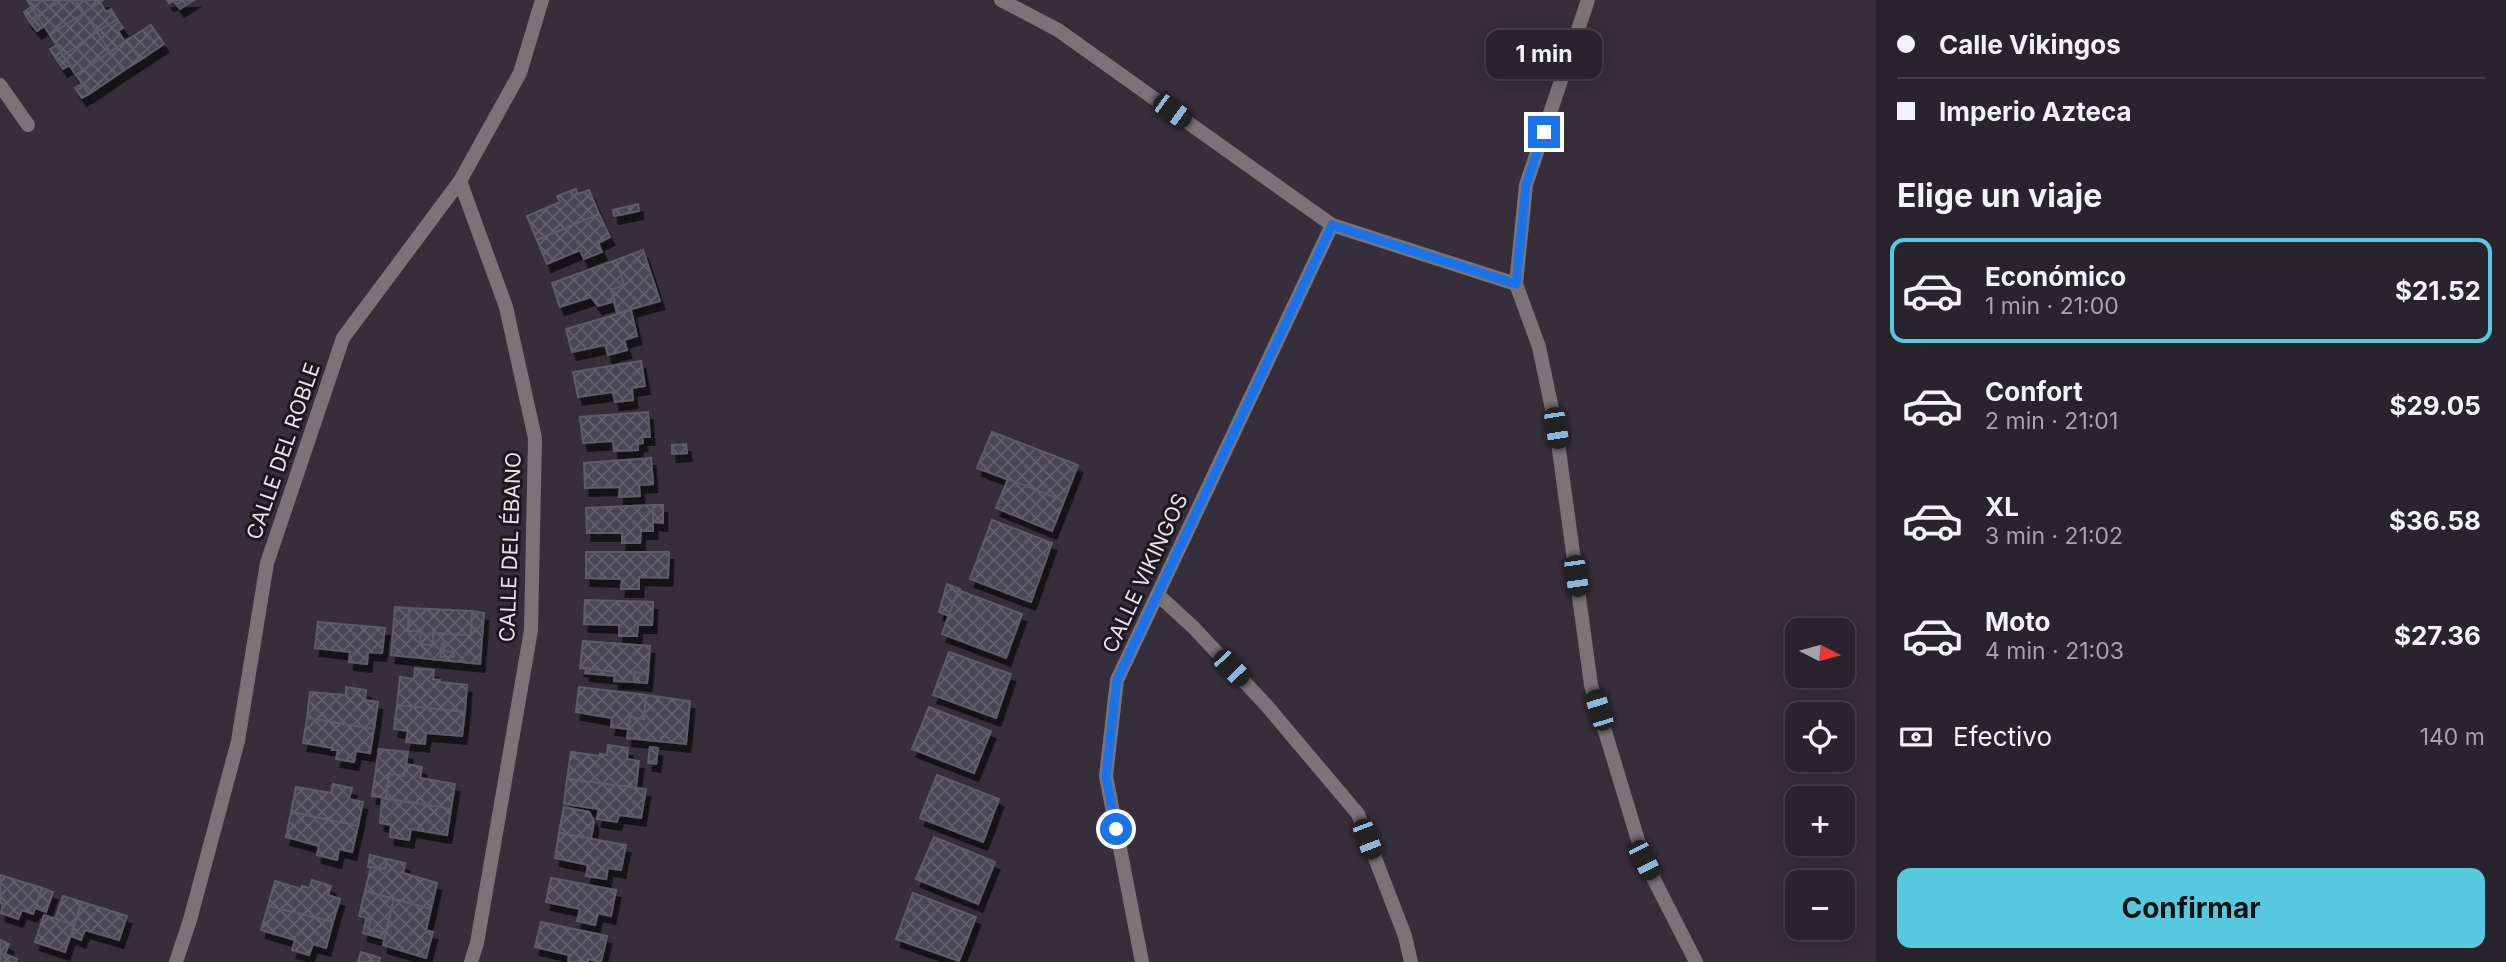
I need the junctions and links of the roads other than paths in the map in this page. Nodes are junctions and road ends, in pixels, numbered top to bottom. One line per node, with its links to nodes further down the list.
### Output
1 (542, 0): 6 (street, CALLE DEL ROBLE)
2 (1001, 0): 7 (street)
3 (1588, 0): 8 (street)
4 (0, 85): 5 (street)
5 (28, 125)
6 (460, 181): 10 (street, CALLE DEL ROBLE); 11 (street, CALLE DEL ÉBANO)
7 (1332, 225): 8 (street); 9 (street, CALLE VIKINGOS)
8 (1516, 284): 14 (street)
9 (1158, 595): 12 (street, CALLE VIKINGOS); 13 (street)
10 (176, 962)
11 (471, 962)
12 (1142, 962)
13 (1411, 962)
14 (1696, 962)

